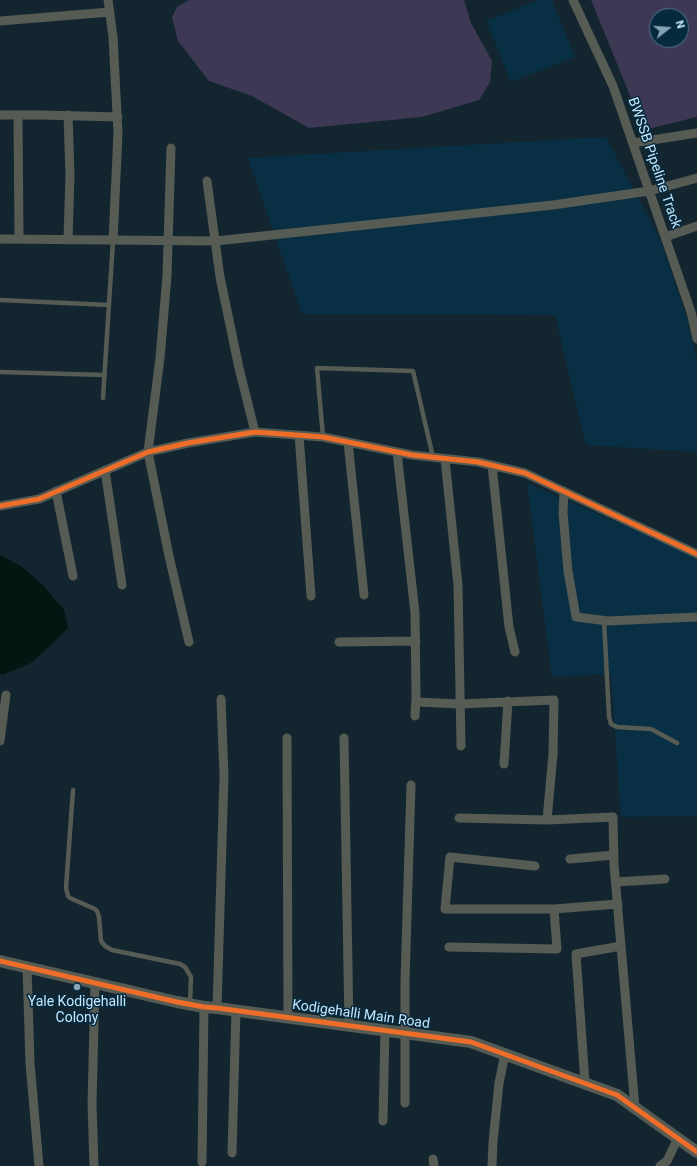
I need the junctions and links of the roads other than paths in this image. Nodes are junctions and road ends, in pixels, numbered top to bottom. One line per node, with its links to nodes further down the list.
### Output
1 (108, 0): 3 (street)
2 (572, 0): 10 (street, BWSSB Pipeline Track)
3 (110, 12): 4 (street); 8 (street)
4 (0, 21)
5 (0, 115): 6 (street)
6 (18, 115): 7 (street); 18 (street)
7 (68, 115): 8 (street); 19 (street)
8 (118, 117): 20 (street)
9 (697, 133): 10 (street)
10 (633, 143): 14 (street, BWSSB Pipeline Track)
11 (171, 148): 21 (street)
12 (697, 178): 14 (street)
13 (207, 181): 22 (street)
14 (649, 191): 16 (street, BWSSB Pipeline Track); 22 (street)
15 (697, 226): 16 (street)
16 (665, 237): 25 (street, BWSSB Pipeline Track)
17 (0, 239): 18 (street)
18 (19, 239): 19 (street)
19 (68, 240): 20 (street)
20 (113, 241): 21 (street); 24 (lane)
21 (168, 241): 22 (street); 33 (street)
22 (216, 241): 29 (street)
23 (0, 300): 24 (lane)
24 (109, 304): 27 (lane)
25 (697, 339)
26 (0, 372): 27 (lane)
27 (105, 375): 28 (lane)
28 (103, 398)
29 (255, 432): 30 (street); 33 (street)
30 (299, 435): 31 (street); 46 (street)
31 (323, 437): 32 (street); 35 (lane)
32 (348, 442): 34 (street); 45 (street)
33 (148, 452): 38 (street); 50 (street)
34 (397, 452): 35 (street); 49 (street)
35 (433, 457): 36 (street)
36 (445, 459): 37 (street); 57 (street)
37 (492, 465): 40 (street); 52 (street)
38 (105, 470): 39 (street); 44 (street)
39 (56, 491): 41 (street); 43 (street)
40 (564, 491): 42 (street); 48 (street)
41 (0, 506)
42 (697, 554)
43 (73, 576)
44 (122, 585)
45 (364, 595)
46 (310, 596)
47 (697, 617): 48 (street)
48 (604, 620): 62 (lane)
49 (416, 641): 51 (street); 55 (street)
50 (189, 642)
51 (339, 642)
52 (515, 652)
53 (6, 695): 61 (street)
54 (221, 699): 83 (street)
55 (416, 702): 57 (street); 58 (street)
56 (508, 702): 57 (street); 64 (street); 68 (street)
57 (460, 704): 63 (street)
58 (415, 716)
59 (287, 738): 85 (street)
60 (344, 738): 86 (street)
61 (0, 741)
62 (677, 743)
63 (461, 746)
64 (504, 764)
65 (410, 785): 88 (street)
66 (72, 790): 81 (lane)
67 (459, 818): 68 (street)
68 (547, 820): 69 (street)
69 (614, 855): 70 (street); 73 (street)
70 (570, 859)
71 (535, 866): 75 (street)
72 (665, 879): 73 (street)
73 (616, 882): 74 (street)
74 (618, 904): 75 (street); 76 (street)
75 (554, 909): 77 (street)
76 (621, 946): 90 (street); 92 (street)
77 (449, 947)
78 (0, 961): 79 (street, Kodigehalli Main Road)
79 (27, 967): 80 (street, Kodigehalli Main Road); 99 (street)
80 (95, 983): 81 (street, Kodigehalli Main Road); 100 (street)
81 (190, 1004): 82 (street, Kodigehalli Main Road)
82 (204, 1007): 83 (street, Kodigehalli Main Road); 97 (street)
83 (217, 1008): 84 (street, Kodigehalli Main Road)
84 (236, 1010): 85 (street, Kodigehalli Main Road); 96 (street)
85 (288, 1017): 86 (street, Kodigehalli Main Road)
86 (349, 1026): 87 (street, Kodigehalli Main Road)
87 (385, 1030): 88 (street, Kodigehalli Main Road); 93 (street)
88 (405, 1033): 89 (street, Kodigehalli Main Road); 91 (street)
89 (505, 1054): 90 (street, Kodigehalli Main Road); 101 (street)
90 (585, 1083): 92 (street, Kodigehalli Main Road)
91 (405, 1103)
92 (635, 1108): 94 (street, Kodigehalli Main Road)
93 (383, 1121)
94 (678, 1138): 95 (street, Kodigehalli Main Road); 98 (street)
95 (697, 1152)
96 (232, 1153)
97 (202, 1162)
98 (664, 1164)
99 (39, 1166)
100 (94, 1166)
101 (492, 1166)

